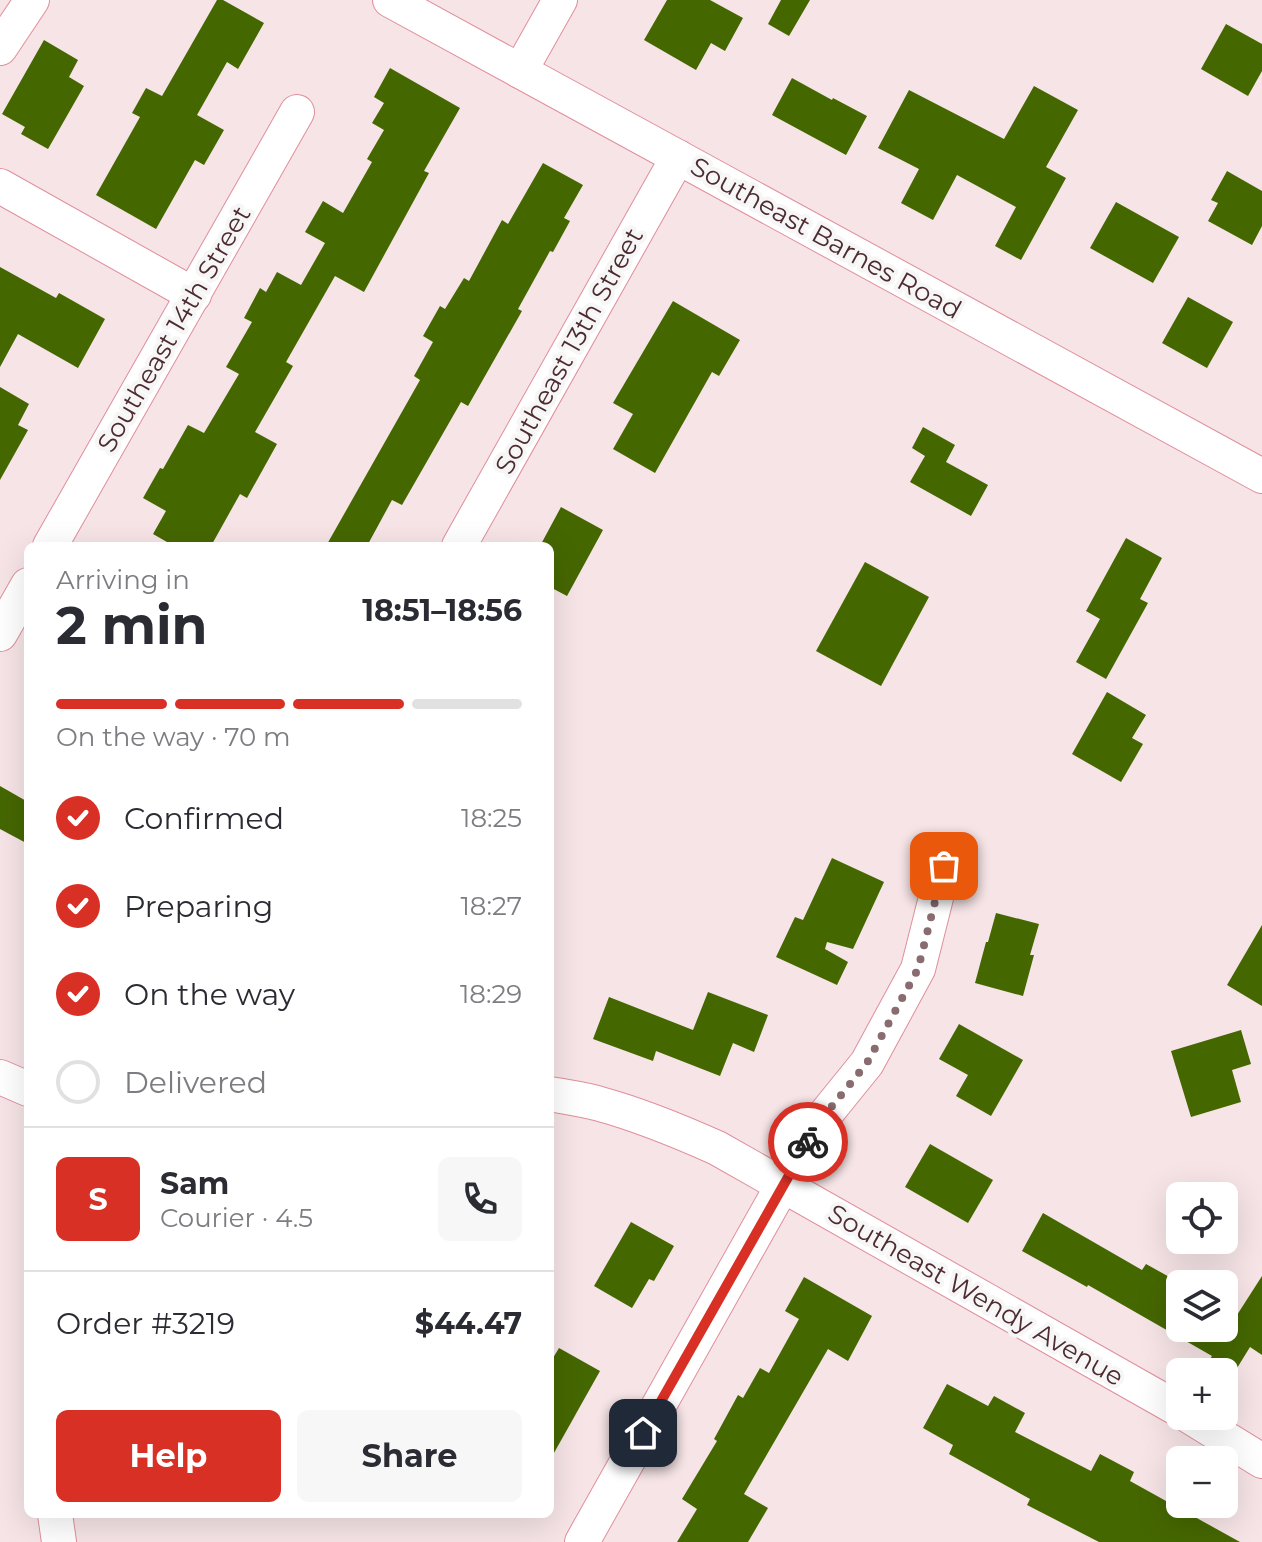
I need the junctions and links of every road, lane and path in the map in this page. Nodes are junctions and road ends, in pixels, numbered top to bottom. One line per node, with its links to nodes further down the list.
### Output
1 (32, 0): 4 (street)
2 (390, 0): 5 (street, Southeast Barnes Road)
3 (560, 0): 5 (street)
4 (0, 48)
5 (520, 71): 7 (street, Southeast Barnes Road)
6 (297, 112): 9 (street, Southeast 14th Street)
7 (678, 157): 10 (street, Southeast Barnes Road); 12 (street, Southeast 13th Street)
8 (0, 186): 9 (street)
9 (194, 295): 11 (street, Southeast 14th Street)
10 (1262, 476)
11 (52, 542)
12 (461, 542)
13 (24, 592): 14 (street)
14 (0, 634)
15 (944, 866): 19 (street)
16 (0, 1077): 17 (street)
17 (24, 1087)
18 (554, 1095): 19 (street, Southeast Wendy Avenue)
19 (783, 1185): 20 (street, Southeast Wendy Avenue); 25 (street)
20 (1166, 1402)
21 (1212, 1430): 22 (street)
22 (1262, 1461)
23 (56, 1518): 24 (street)
24 (59, 1542)
25 (582, 1542)

